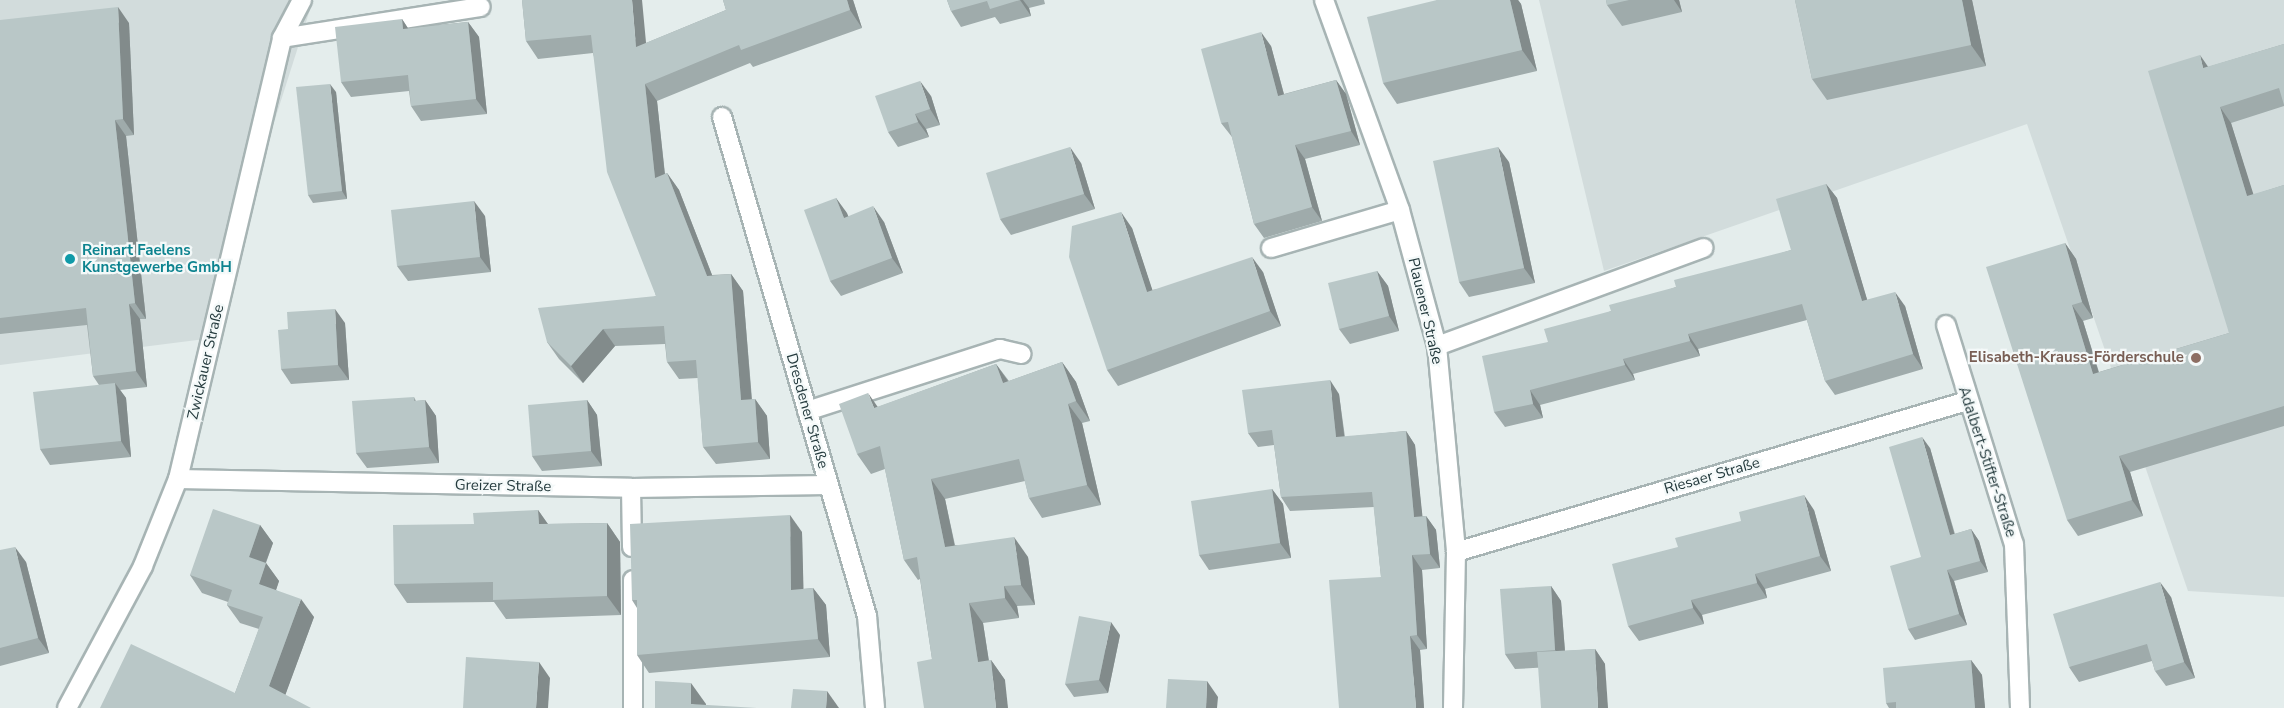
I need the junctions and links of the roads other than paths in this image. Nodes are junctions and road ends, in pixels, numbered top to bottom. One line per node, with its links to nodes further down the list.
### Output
1 (302, 0): 4 (street, Zwickauer Straße)
2 (1324, 0): 6 (street, Plauener Straße)
3 (481, 7): 4 (street)
4 (282, 38): 14 (street, Zwickauer Straße)
5 (722, 117): 13 (street, Dresdener Straße)
6 (1400, 210): 7 (street); 10 (street, Plauener Straße)
7 (1271, 248)
8 (1704, 248): 10 (street)
9 (1946, 325): 12 (street, Adalbert-Stifter-Straße)
10 (1437, 346): 17 (street, Plauener Straße)
11 (1022, 354): 13 (street)
12 (1967, 401): 17 (street, Riesaer Straße); 22 (street, Adalbert-Stifter-Straße)
13 (807, 411): 15 (street, Dresdener Straße)
14 (178, 479): 16 (street, Greizer Straße); 18 (street, Zwickauer Straße)
15 (828, 485): 16 (street, Greizer Straße); 20 (street, Dresdener Straße)
16 (631, 489): 19 (street)
17 (1456, 552): 21 (street, Plauener Straße)
18 (67, 708)
19 (633, 708)
20 (875, 708)
21 (1453, 708)
22 (2020, 708)

